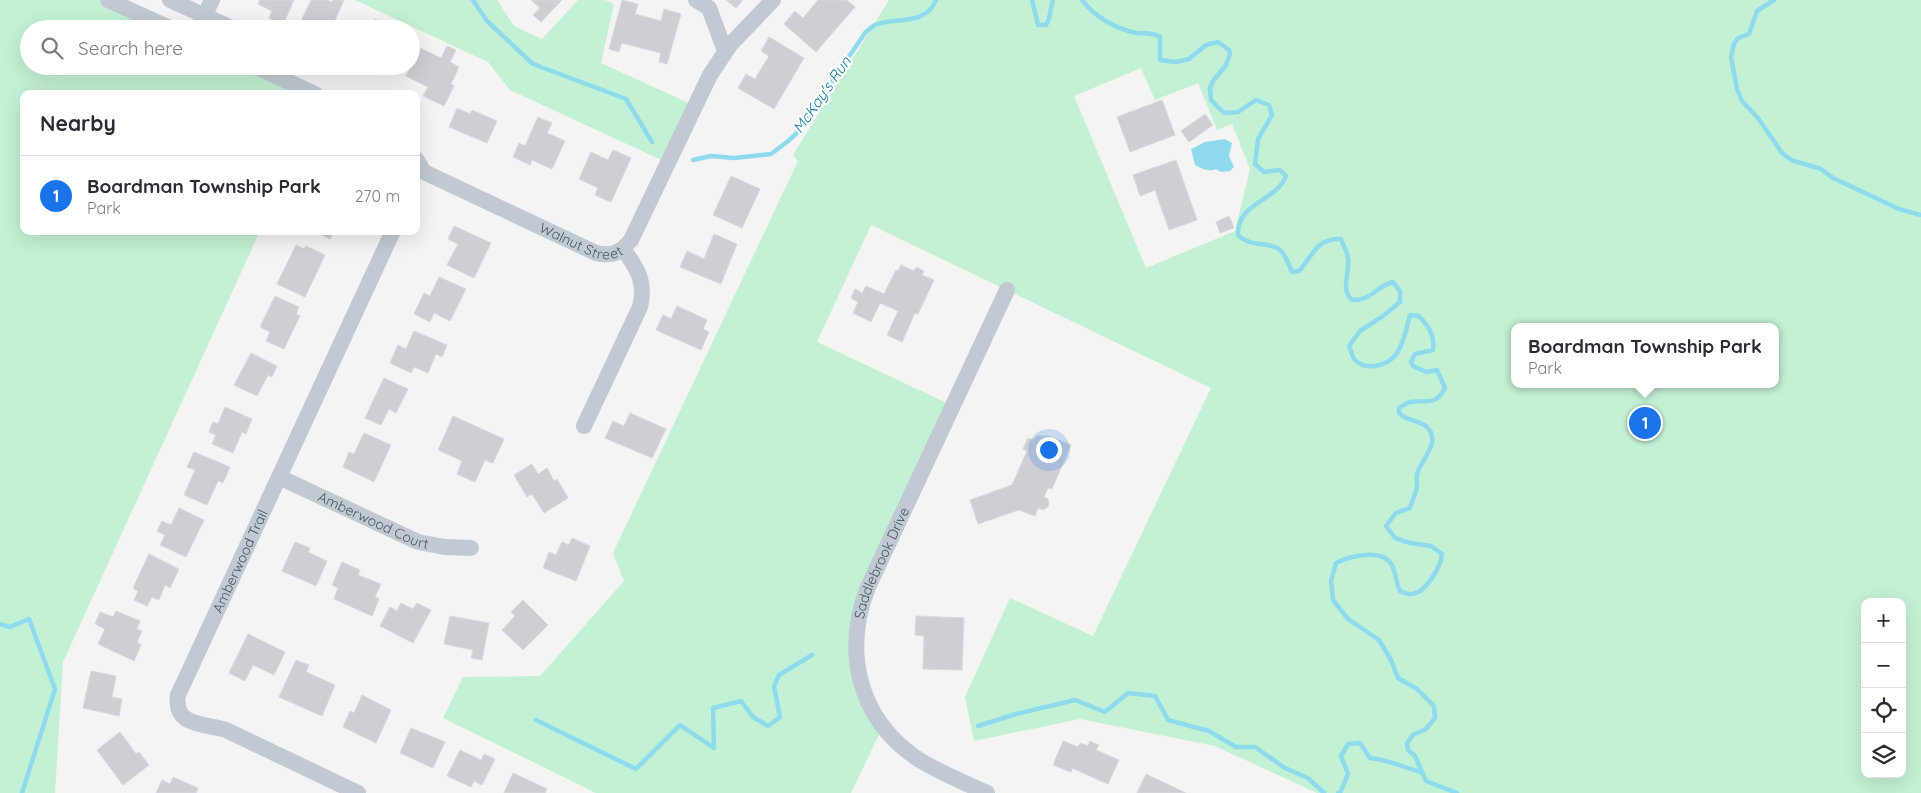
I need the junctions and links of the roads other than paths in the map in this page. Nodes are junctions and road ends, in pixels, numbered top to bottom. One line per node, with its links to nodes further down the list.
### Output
1 (108, 0): 6 (street)
2 (170, 0): 7 (street)
3 (212, 0): 8 (street)
4 (696, 0): 9 (street)
5 (773, 0): 9 (street, Walnut Street)
6 (152, 20)
7 (198, 20)
8 (202, 20)
9 (725, 51): 14 (street, Walnut Street)
10 (274, 75): 11 (street)
11 (306, 90)
12 (420, 172): 14 (street, Walnut Street)
13 (391, 235): 17 (street, Amberwood Trail)
14 (623, 249): 16 (street)
15 (1007, 290): 20 (street, Saddlebrook Drive)
16 (584, 426)
17 (279, 477): 18 (street, Amberwood Court); 19 (street, Amberwood Trail)
18 (471, 548)
19 (358, 793)
20 (987, 793)

